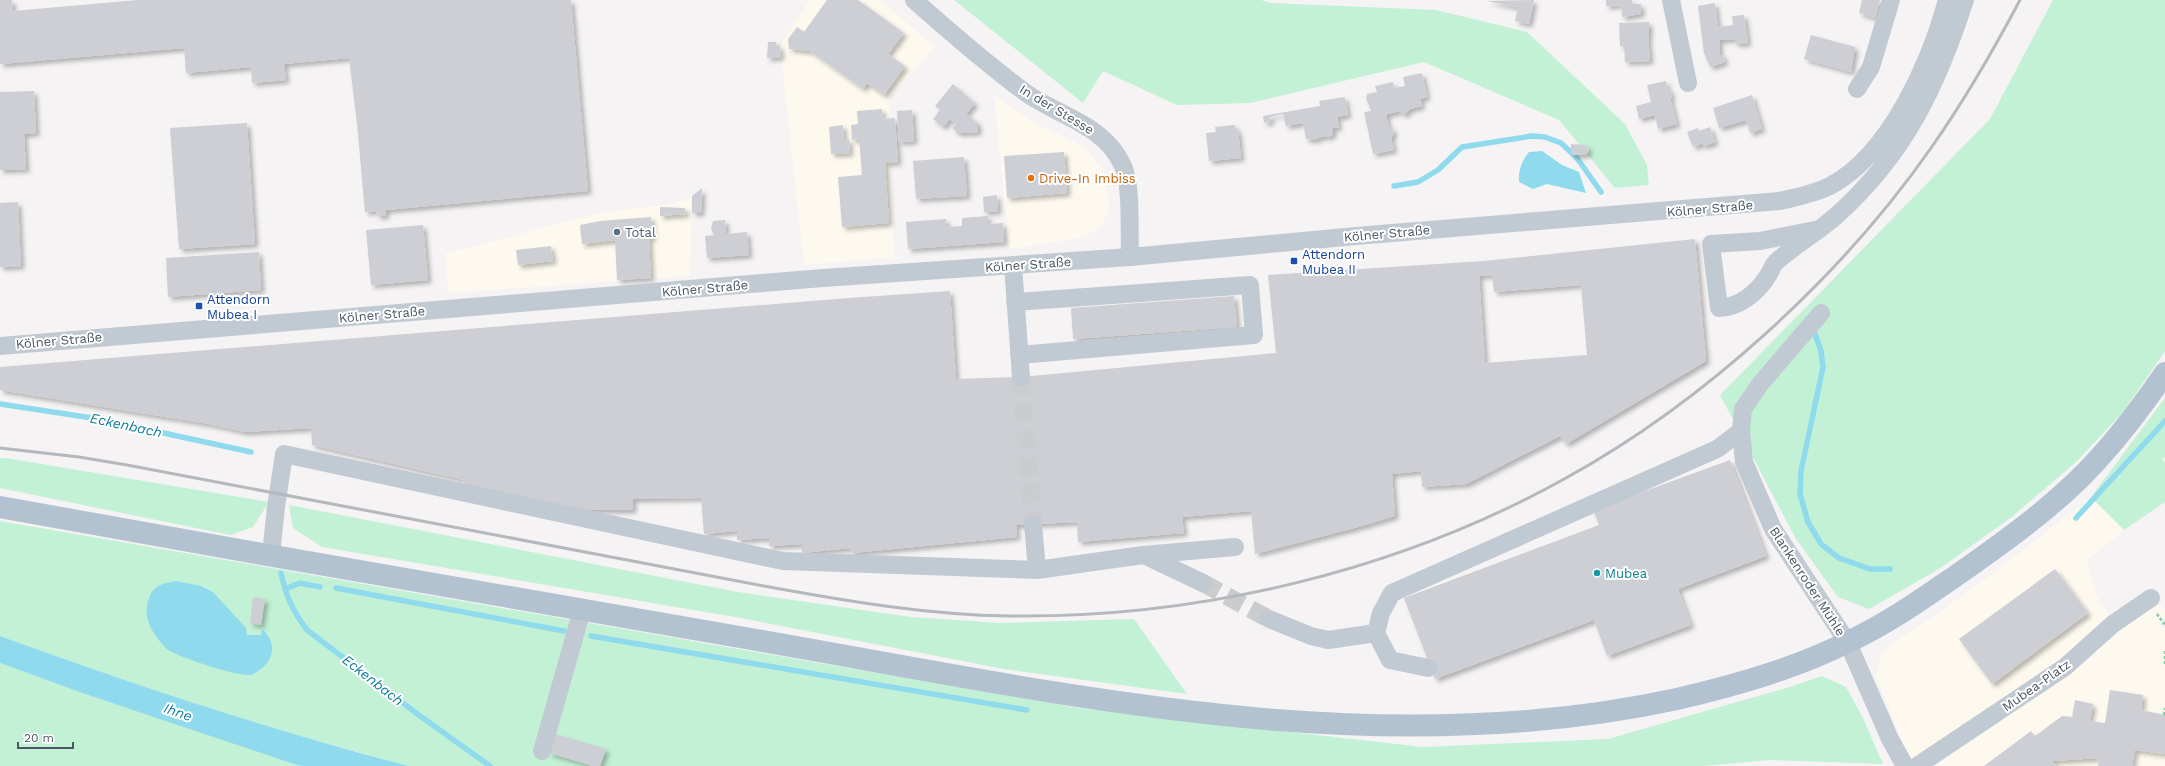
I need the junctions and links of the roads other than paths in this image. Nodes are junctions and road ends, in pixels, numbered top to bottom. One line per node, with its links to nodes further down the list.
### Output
1 (914, 0): 9 (street, In der Stesse)
2 (1671, 0): 6 (street)
3 (1890, 0): 7 (street)
4 (1947, 0): 9 (street, Kölner Straße)
5 (1965, 0): 8 (street)
6 (1688, 83)
7 (1856, 89)
8 (1820, 229): 8 (street)
9 (1130, 257): 10 (street, Kölner Straße)
10 (1013, 265): 11 (street); 13 (street, Kölner Straße)
11 (1015, 302): 14 (street); 14 (street)
12 (1821, 313): 17 (street, Blankenroder Mühle)
13 (0, 346)
14 (1019, 355): 16 (street)
15 (2165, 373): 29 (main road)
16 (1021, 377)
17 (1741, 431): 28 (street); 29 (street, Blankenroder Mühle)
18 (0, 507): 21 (main road)
19 (1033, 524): 23 (street)
20 (1235, 547): 22 (street)
21 (272, 555): 23 (street); 26 (main road)
22 (1143, 555): 23 (street); 24 (street)
23 (1037, 570)
24 (1203, 582)
25 (2151, 598): 33 (street, Mubea-Platz)
26 (582, 610): 29 (main road); 31 (street)
27 (1269, 619): 28 (street)
28 (1376, 633): 30 (street)
29 (1848, 643): 32 (street)
30 (1428, 668)
31 (542, 751)
32 (1905, 766)
33 (1917, 766)

